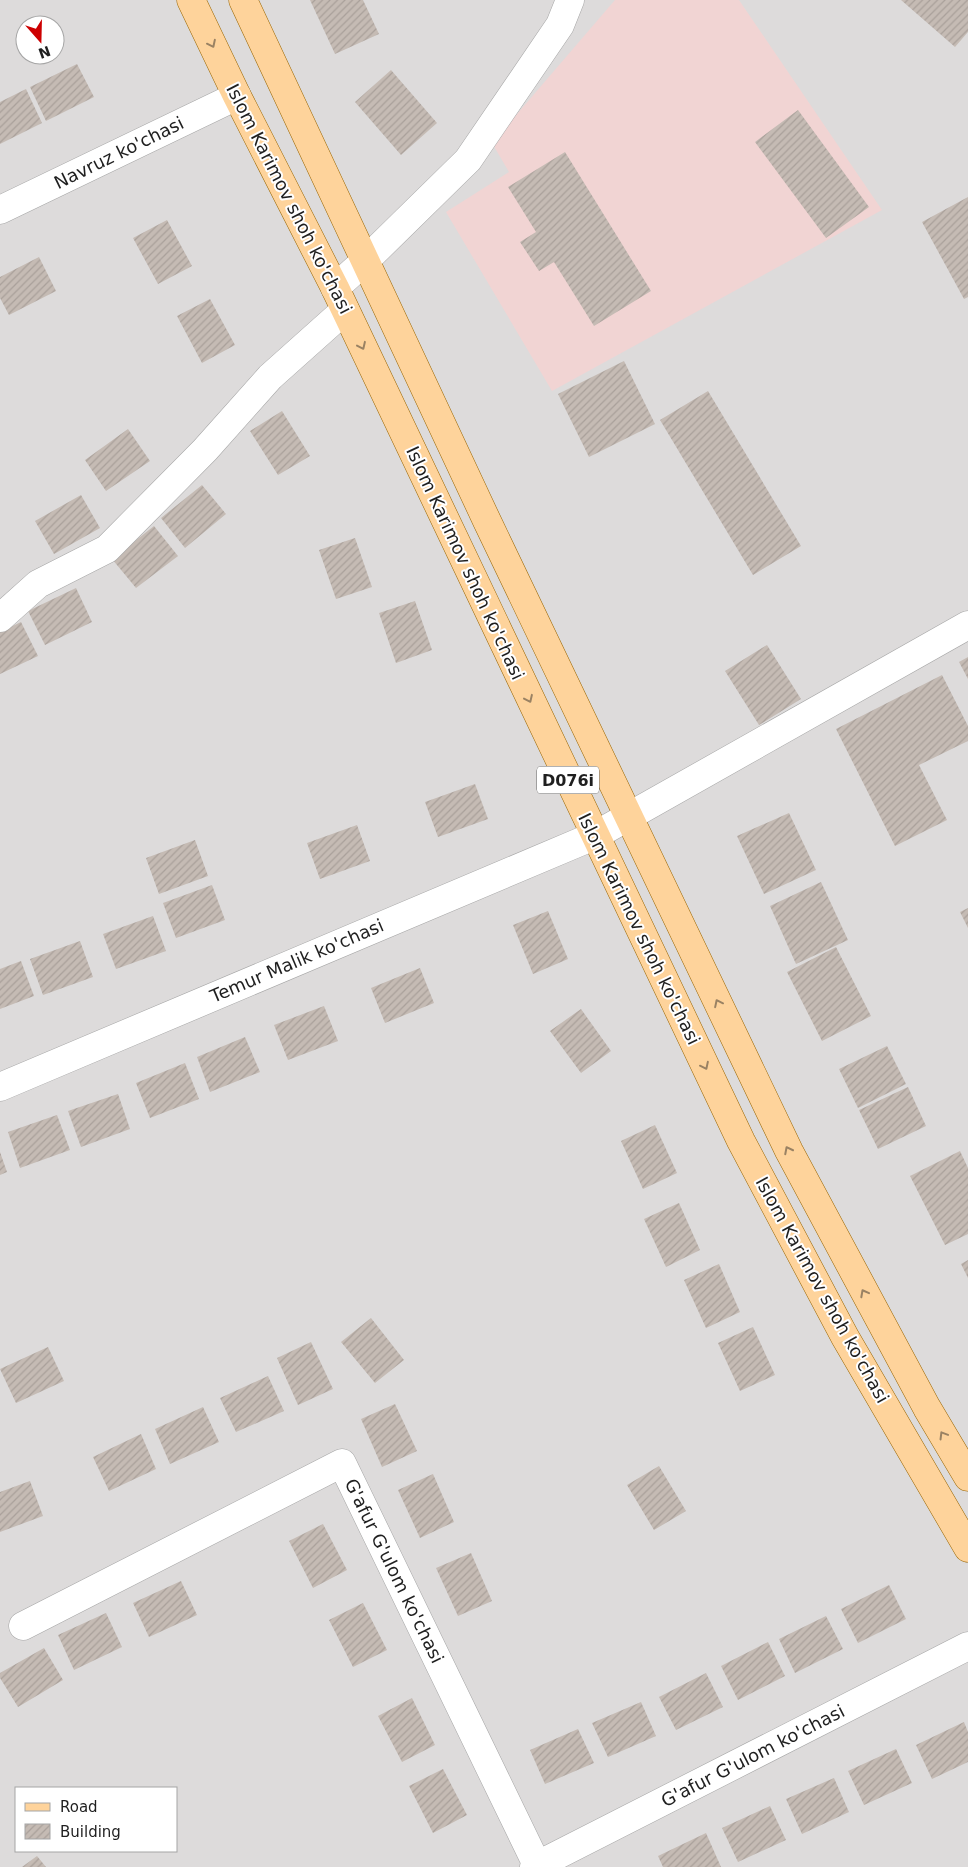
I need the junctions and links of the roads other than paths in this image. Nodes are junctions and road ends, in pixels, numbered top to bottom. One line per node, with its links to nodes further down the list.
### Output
1 (191, 0): 4 (main road, Islom Karimov shoh ko'chasi / D076i, one-way to 4)
2 (243, 0): 6 (main road, Islom Karimov shoh ko'chasi / D076i)
3 (570, 0): 6 (street)
4 (237, 96): 5 (street, Navruz ko'chasi); 7 (main road, Islom Karimov shoh ko'chasi / D076i)
5 (0, 210)
6 (366, 260): 7 (street); 10 (main road, Islom Karimov shoh ko'chasi / D076i)
7 (340, 299): 8 (street); 11 (main road, Islom Karimov shoh ko'chasi / D076i, one-way to 11)
8 (0, 618)
9 (968, 625): 10 (street, Temur Malik ko'chasi)
10 (628, 816): 11 (street, Temur Malik ko'chasi); 13 (main road, Islom Karimov shoh ko'chasi / D076i, one-way to 10)
11 (594, 836): 12 (street, Temur Malik ko'chasi); 14 (main road, Islom Karimov shoh ko'chasi / D076i, one-way to 14)
12 (0, 1087)
13 (968, 1477)
14 (968, 1548)
15 (23, 1626): 17 (street, G'afur G'ulom ko'chasi)
16 (968, 1646): 17 (street, G'afur G'ulom ko'chasi)
17 (537, 1866)

